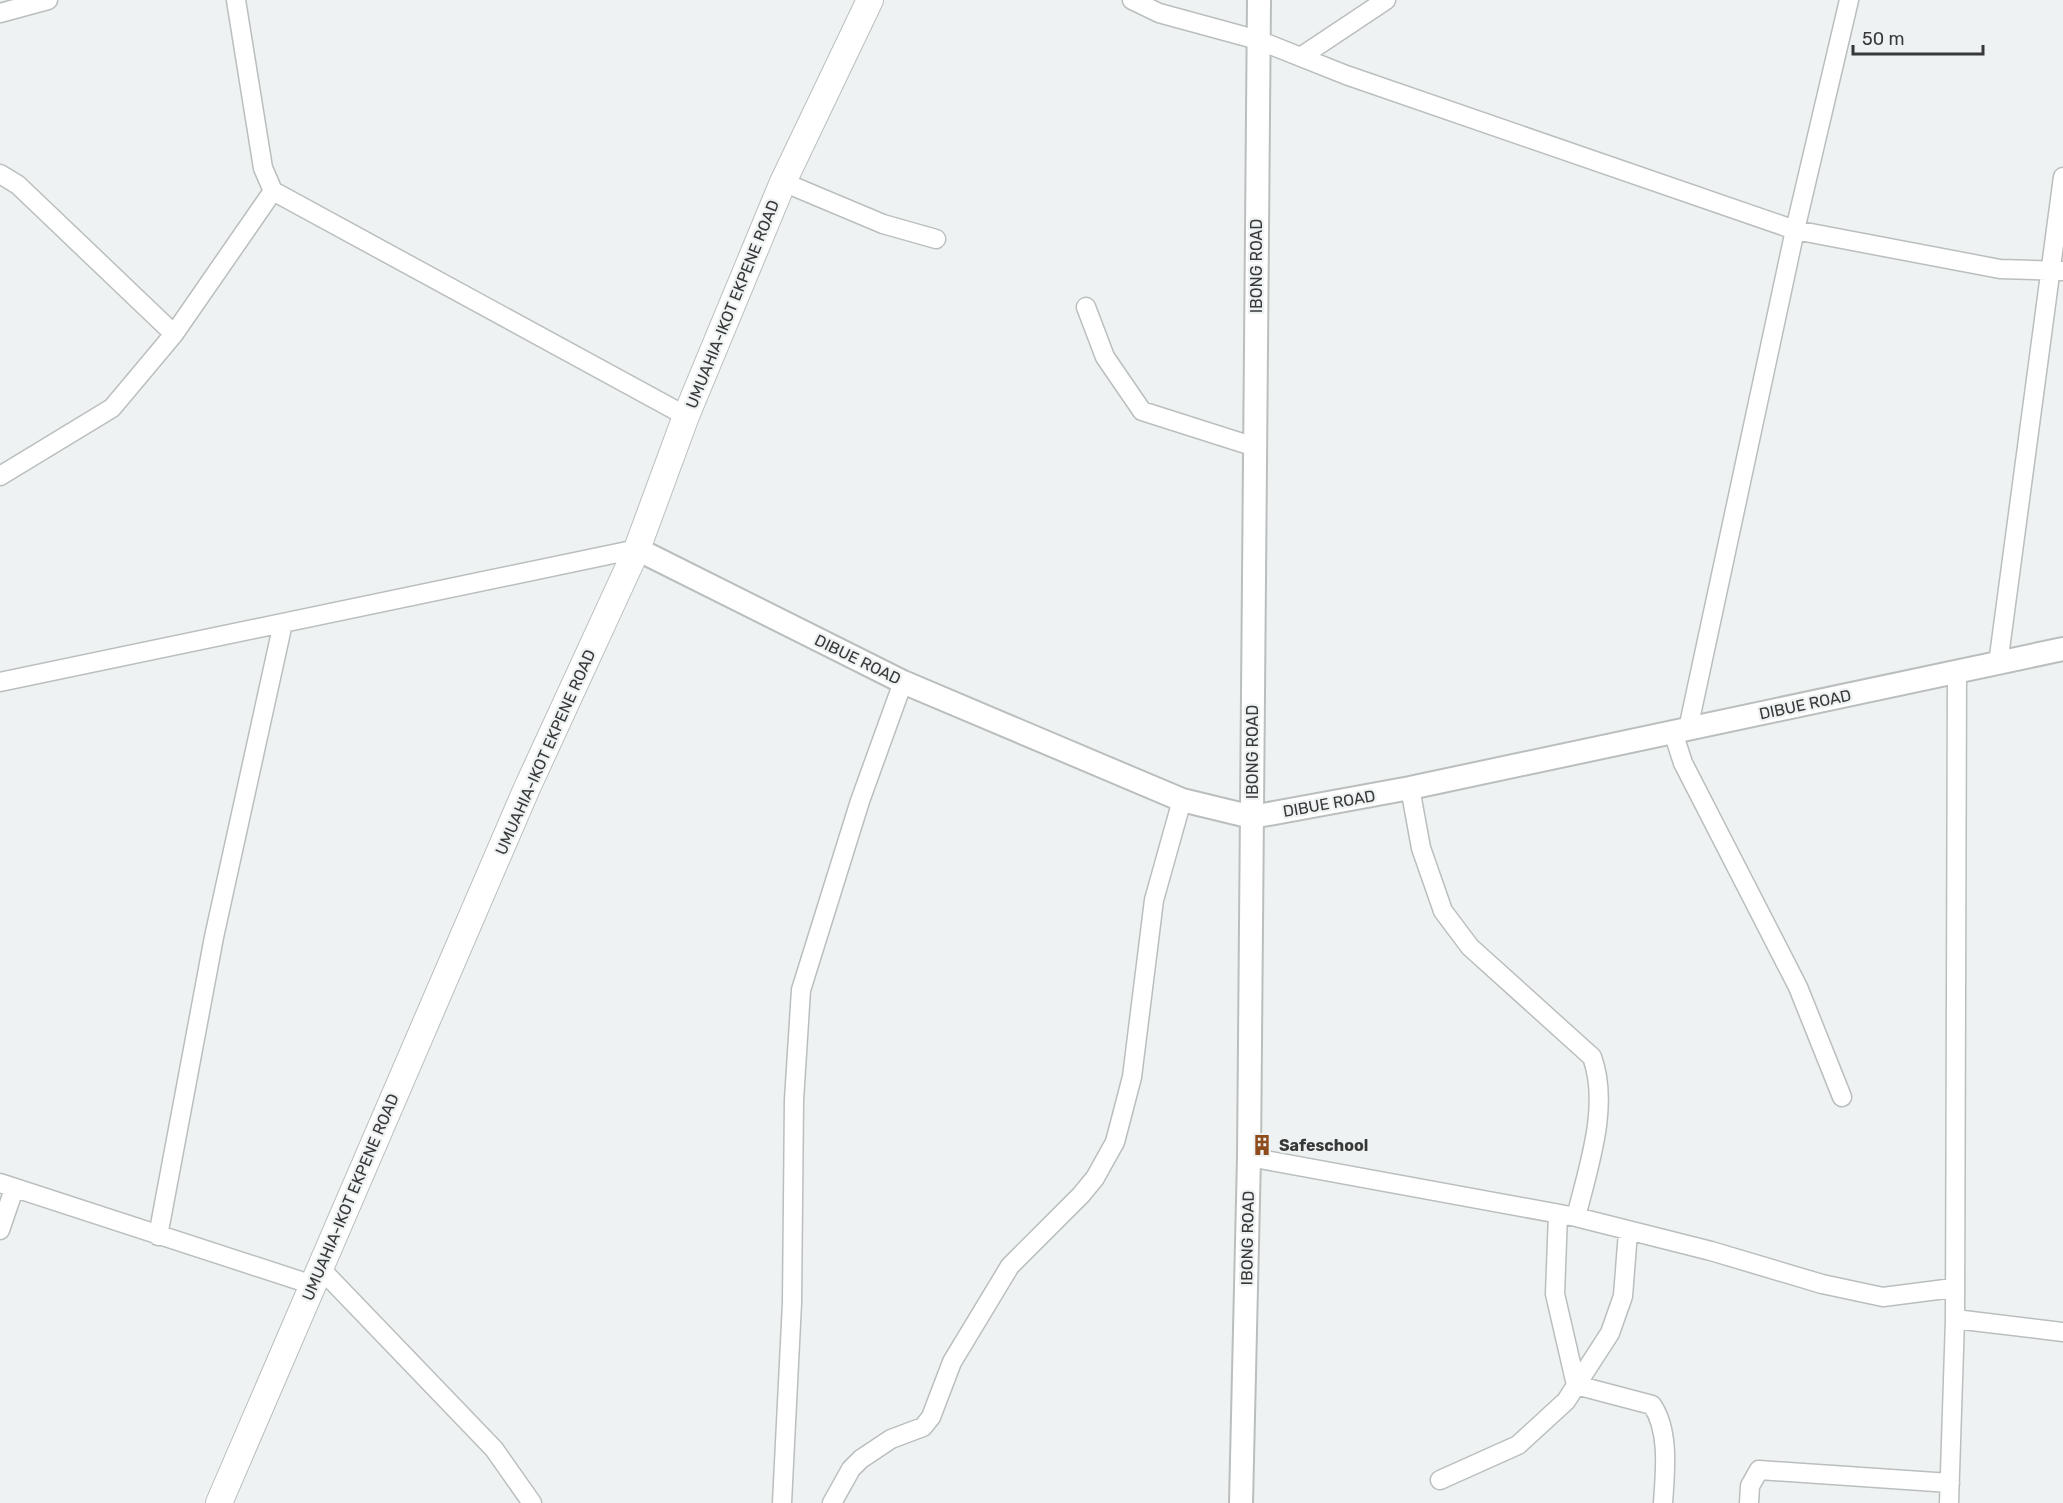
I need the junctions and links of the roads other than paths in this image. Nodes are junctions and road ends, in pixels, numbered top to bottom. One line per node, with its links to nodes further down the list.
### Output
1 (48, 0): 8 (street)
2 (236, 0): 14 (street)
3 (870, 0): 13 (main road, UMUAHIA-IKOT EKPENE ROAD)
4 (1132, 0): 9 (street)
5 (1259, 0): 9 (street, IBONG ROAD)
6 (1386, 0): 10 (street)
7 (1849, 0): 15 (street)
8 (0, 12)
9 (1258, 40): 10 (street); 21 (street, IBONG ROAD)
10 (1302, 56): 15 (street)
11 (0, 174): 19 (street)
12 (2063, 177): 17 (street)
13 (783, 182): 16 (street); 20 (main road, UMUAHIA-IKOT EKPENE ROAD)
14 (273, 191): 19 (street); 20 (street)
15 (1796, 230): 17 (street); 30 (street)
16 (936, 239)
17 (2056, 272): 26 (street)
18 (1086, 308): 21 (street)
19 (174, 334): 22 (street)
20 (686, 416): 23 (main road, UMUAHIA-IKOT EKPENE ROAD)
21 (1255, 447): 33 (street, IBONG ROAD)
22 (0, 476)
23 (637, 549): 24 (street); 29 (street, DIBUE ROAD); 42 (main road, UMUAHIA-IKOT EKPENE ROAD)
24 (283, 623): 28 (street); 41 (street)
25 (2063, 649): 26 (street, DIBUE ROAD)
26 (1998, 664): 27 (street, DIBUE ROAD)
27 (1957, 673): 30 (street, DIBUE ROAD); 43 (street)
28 (0, 682)
29 (903, 682): 32 (street, DIBUE ROAD); 51 (street)
30 (1681, 730): 31 (street, DIBUE ROAD); 34 (street)
31 (1410, 788): 33 (street, DIBUE ROAD); 38 (street)
32 (1182, 800): 33 (street, DIBUE ROAD); 52 (street)
33 (1252, 817): 35 (street, IBONG ROAD)
34 (1842, 1097)
35 (1249, 1157): 37 (street); 53 (street, IBONG ROAD)
36 (7, 1186): 39 (street); 41 (street)
37 (1558, 1214): 38 (street); 46 (street)
38 (1576, 1217): 40 (street)
39 (0, 1230)
40 (1628, 1232): 43 (street); 46 (street)
41 (158, 1236): 42 (street)
42 (316, 1277): 49 (main road, UMUAHIA-IKOT EKPENE ROAD); 50 (street)
43 (1953, 1288): 44 (street)
44 (1955, 1319): 45 (street); 48 (street)
45 (2063, 1332)
46 (1576, 1385): 47 (street); 54 (street)
47 (1440, 1480)
48 (1950, 1483): 55 (street); 56 (street)
49 (219, 1503)
50 (532, 1503)
51 (782, 1503)
52 (832, 1503)
53 (1241, 1503)
54 (1663, 1503)
55 (1749, 1503)
56 (1949, 1503)

